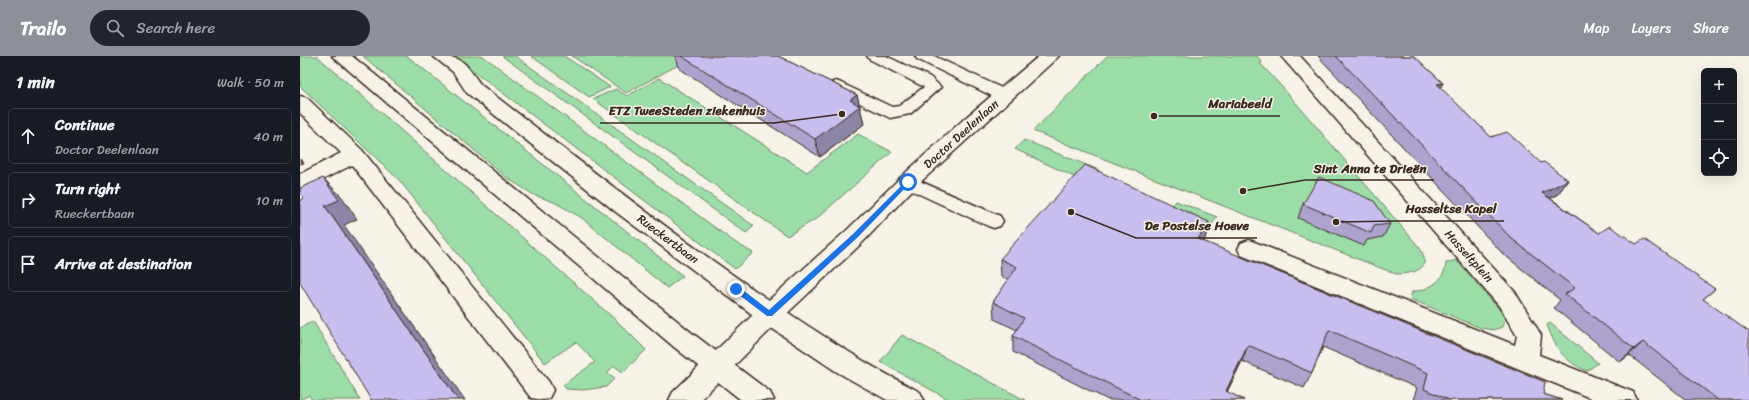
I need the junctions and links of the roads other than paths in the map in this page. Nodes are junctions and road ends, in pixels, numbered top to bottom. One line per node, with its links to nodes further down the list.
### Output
1 (341, 56): 17 (street)
2 (442, 56): 15 (street, Rueckertbaan)
3 (874, 56): 7 (lane)
4 (922, 56): 8 (lane)
5 (1050, 56): 8 (street, Doctor Deelenlaan)
6 (1290, 56): 16 (street, Hasseltplein)
7 (826, 81)
8 (1005, 96): 11 (street, Doctor Deelenlaan)
9 (300, 102): 10 (street)
10 (355, 155): 12 (street); 18 (street)
11 (908, 182): 13 (lane); 15 (street, Doctor Deelenlaan)
12 (300, 183)
13 (994, 221)
14 (1249, 249): 16 (street)
15 (770, 314): 17 (street, Doctor Deelenlaan); 21 (street, Rueckertbaan)
16 (1526, 360): 22 (street)
17 (717, 365): 19 (street, Doctor Deelenlaan); 20 (street)
18 (540, 390)
19 (682, 400)
20 (761, 400)
21 (911, 400)
22 (1624, 400)

